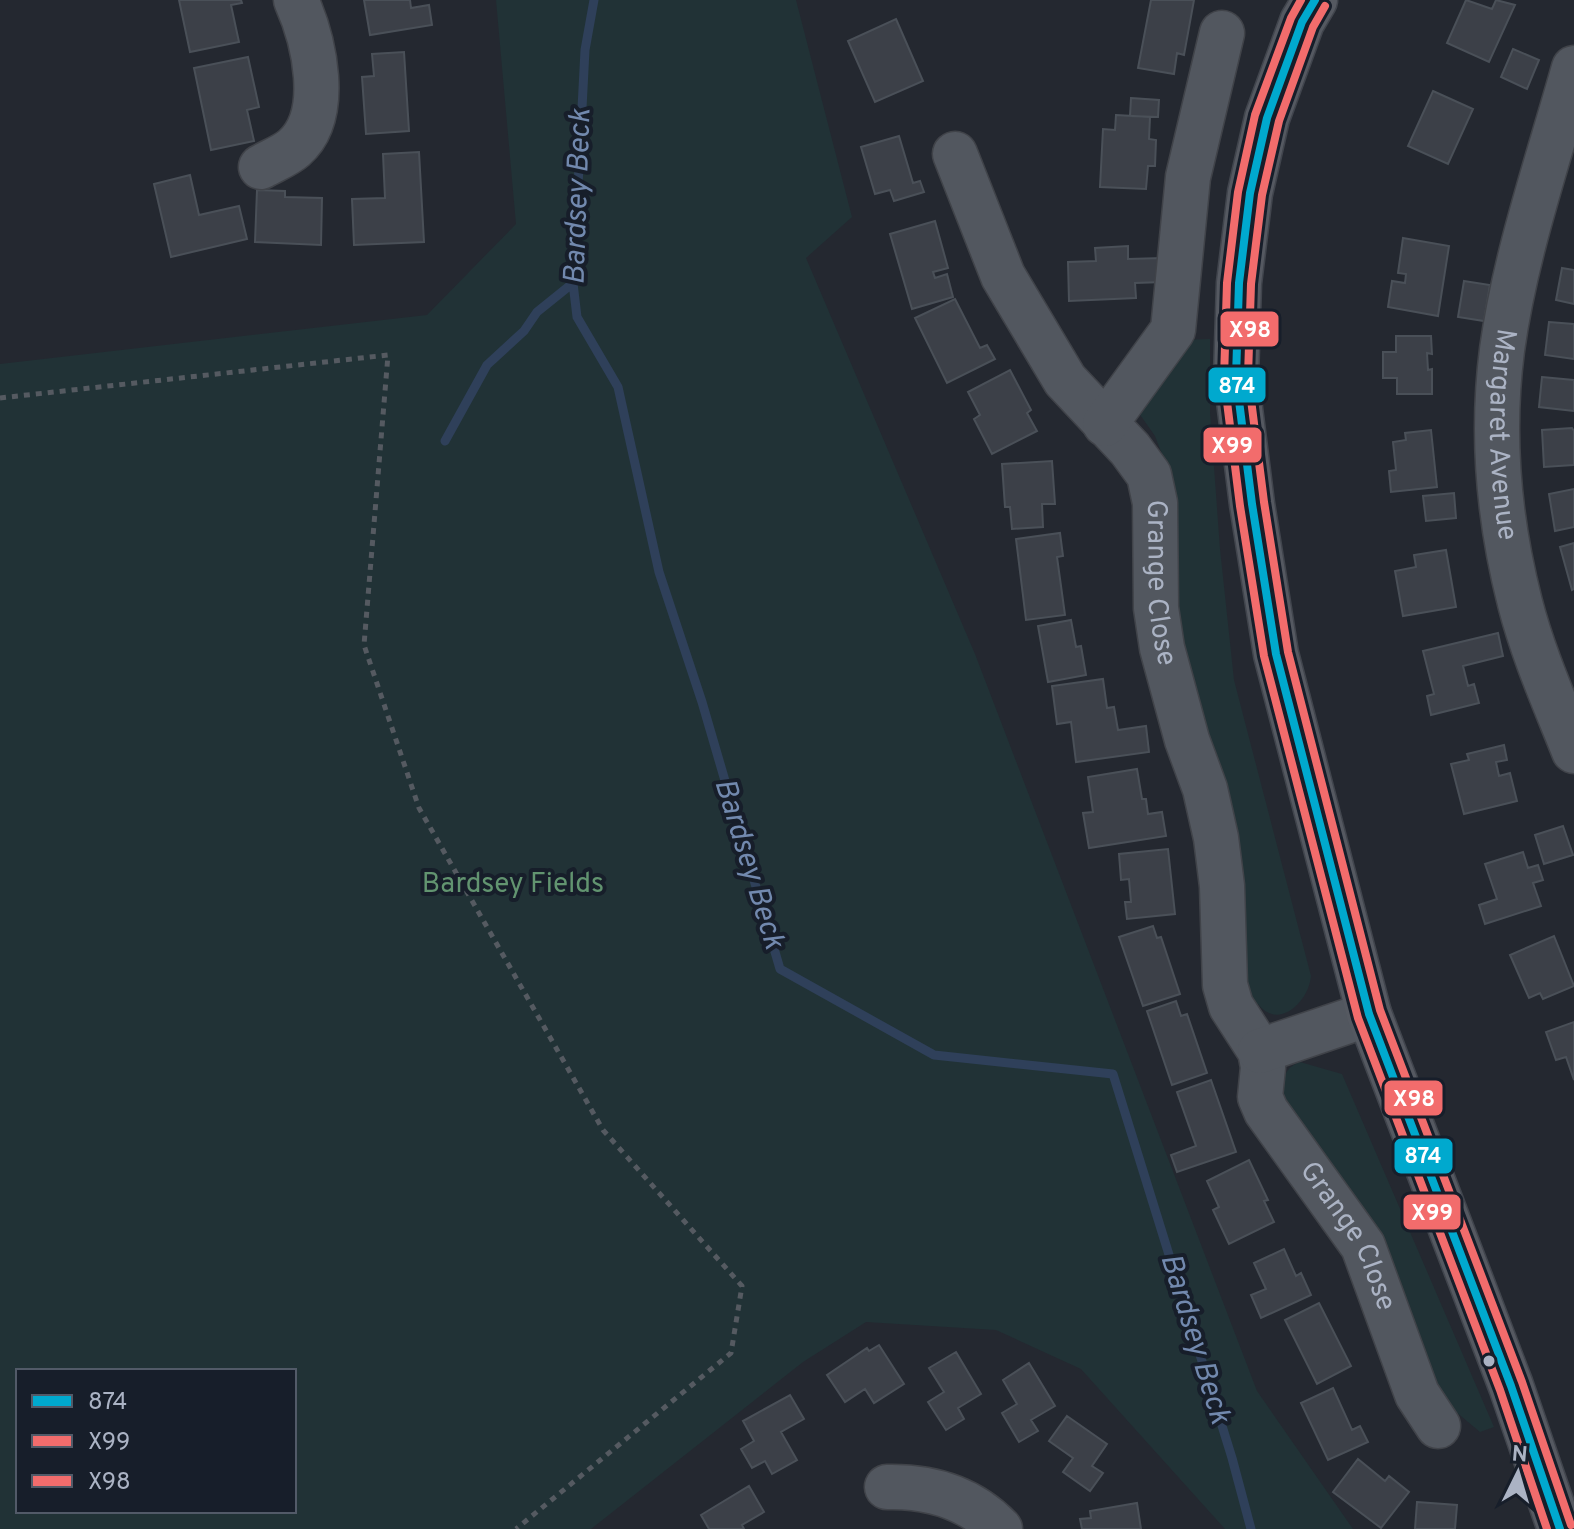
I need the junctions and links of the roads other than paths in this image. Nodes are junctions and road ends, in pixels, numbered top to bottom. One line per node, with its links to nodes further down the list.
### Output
1 (296, 0): 6 (street)
2 (1315, 0): 9 (main road)
3 (1222, 33): 7 (street)
4 (1574, 68): 8 (street, Margaret Avenue)
5 (955, 154): 7 (street, Grange Close)
6 (261, 167)
7 (1105, 424): 10 (street, Grange Close)
8 (1574, 751)
9 (1369, 1014): 10 (street); 14 (main road)
10 (1260, 1051): 11 (street, Grange Close)
11 (1438, 1426)
12 (887, 1487): 13 (street)
13 (1000, 1529)
14 (1560, 1529)

